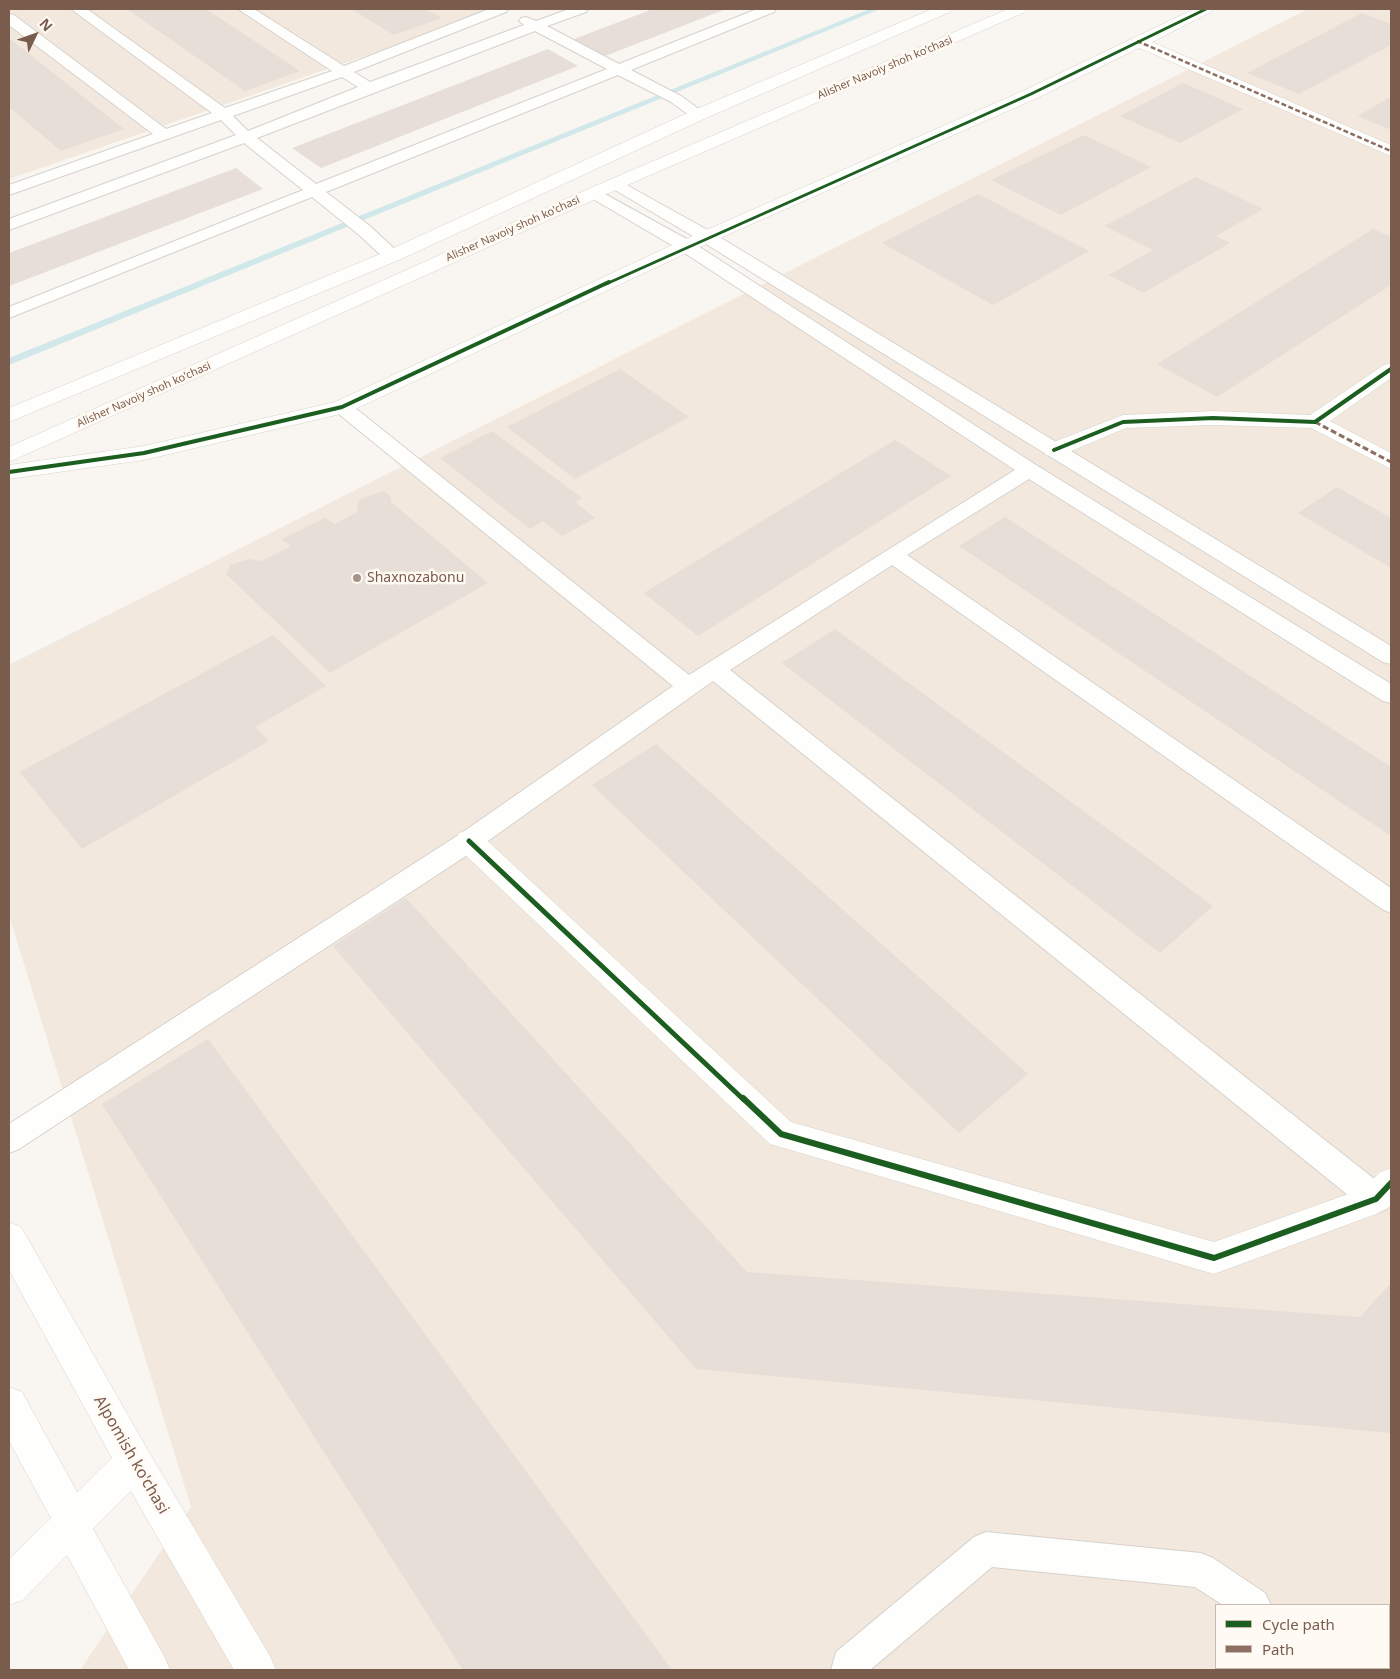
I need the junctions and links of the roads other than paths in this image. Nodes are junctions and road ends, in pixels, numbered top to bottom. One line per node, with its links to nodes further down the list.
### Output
1 (78, 9): 15 (lane)
2 (245, 9): 13 (lane)
3 (503, 9): 10 (lane); 13 (lane)
4 (581, 9): 10 (lane)
5 (769, 9): 12 (lane)
6 (945, 9): 16 (main road, Alisher Navoiy shoh ko'chasi)
7 (1020, 9): 20 (main road, Alisher Navoiy shoh ko'chasi)
8 (1206, 9): 11 (main road)
9 (9, 18): 17 (lane)
10 (535, 26): 12 (lane); 14 (lane)
11 (1137, 41): 19 (main road); 25 (main road)
12 (619, 69): 16 (lane); 22 (lane)
13 (342, 72): 14 (lane); 15 (lane)
14 (369, 88): 18 (lane)
15 (223, 114): 17 (lane); 18 (lane)
16 (698, 114): 27 (main road, Alisher Navoiy shoh ko'chasi)
17 (164, 135): 21 (lane)
18 (246, 138): 22 (lane); 24 (lane)
19 (1391, 152)
20 (616, 184): 23 (main road, Alisher Navoiy shoh ko'chasi); 25 (lane)
21 (9, 190)
22 (312, 192): 27 (lane); 28 (lane)
23 (594, 193): 26 (lane); 34 (main road, Alisher Navoiy shoh ko'chasi)
24 (9, 225)
25 (707, 237): 26 (main road); 33 (lane)
26 (686, 246): 30 (main road); 36 (lane)
27 (392, 256): 31 (main road, Alisher Navoiy shoh ko'chasi)
28 (9, 313)
29 (1391, 368): 32 (main road)
30 (342, 408): 37 (main road); 41 (lane)
31 (9, 416)
32 (1315, 422): 33 (main road); 35 (main road)
33 (1054, 450): 39 (lane)
34 (9, 455)
35 (1391, 462)
36 (1029, 470): 38 (lane); 42 (lane)
37 (9, 472)
38 (892, 554): 40 (lane); 44 (lane)
39 (1391, 656)
40 (714, 669): 41 (lane); 46 (lane)
41 (689, 687): 43 (lane)
42 (1391, 694)
43 (469, 841): 45 (lane); 46 (main road)
44 (1391, 902)
45 (9, 1140)
46 (1383, 1191)
47 (9, 1238): 49 (main road, Alpomish ko'chasi)
48 (9, 1406): 50 (main road)
49 (134, 1462): 50 (main road); 54 (main road, Alpomish ko'chasi)
50 (70, 1524): 51 (main road); 53 (main road)
51 (9, 1586)
52 (1252, 1604): 55 (lane)
53 (150, 1670)
54 (256, 1670)
55 (849, 1670)

